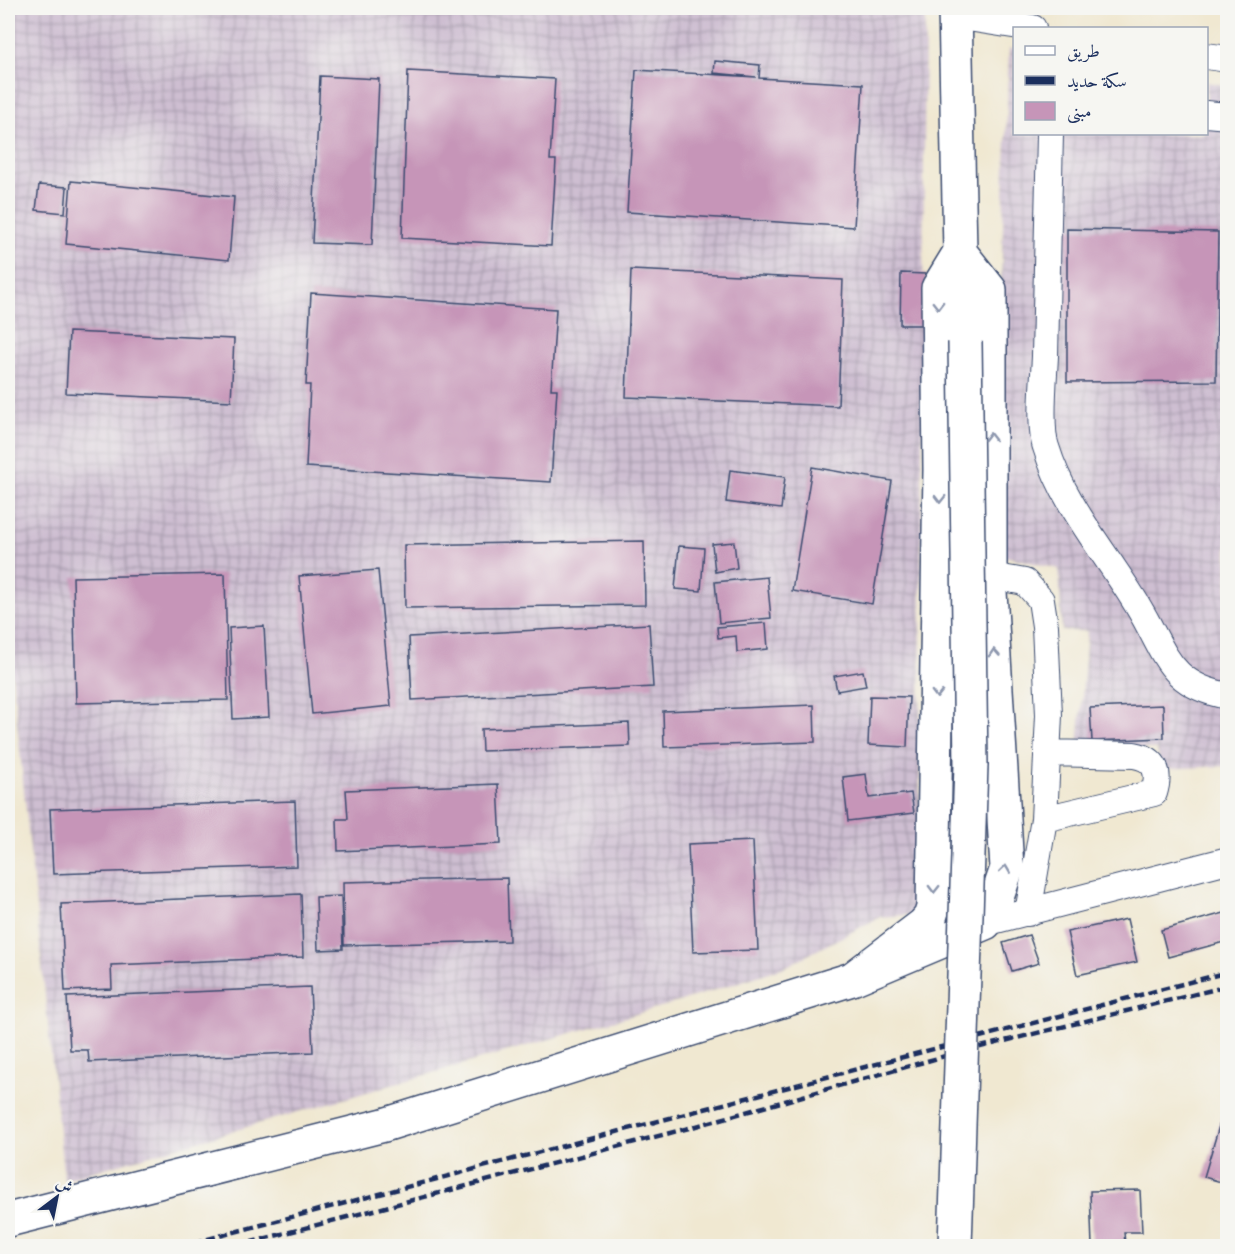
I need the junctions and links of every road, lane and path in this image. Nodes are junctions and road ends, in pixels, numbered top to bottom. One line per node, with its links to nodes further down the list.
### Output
1 (955, 12): 2 (street); 8 (main road)
2 (1028, 27)
3 (1208, 56): 4 (street)
4 (1227, 59)
5 (1208, 114): 6 (street)
6 (1227, 116)
7 (1050, 135): 10 (street)
8 (960, 252): 9 (main road, one-way to 8); 16 (main road, one-way to 16); 18 (main road, bridge)
9 (990, 576): 11 (street); 15 (main road, one-way to 9)
10 (1227, 696)
11 (1047, 753): 12 (street); 12 (street)
12 (1044, 819): 14 (street)
13 (1227, 860): 14 (street)
14 (1028, 913): 15 (street)
15 (986, 923): 16 (main road)
16 (852, 979): 17 (main road)
17 (8, 1220)
18 (955, 1246)

